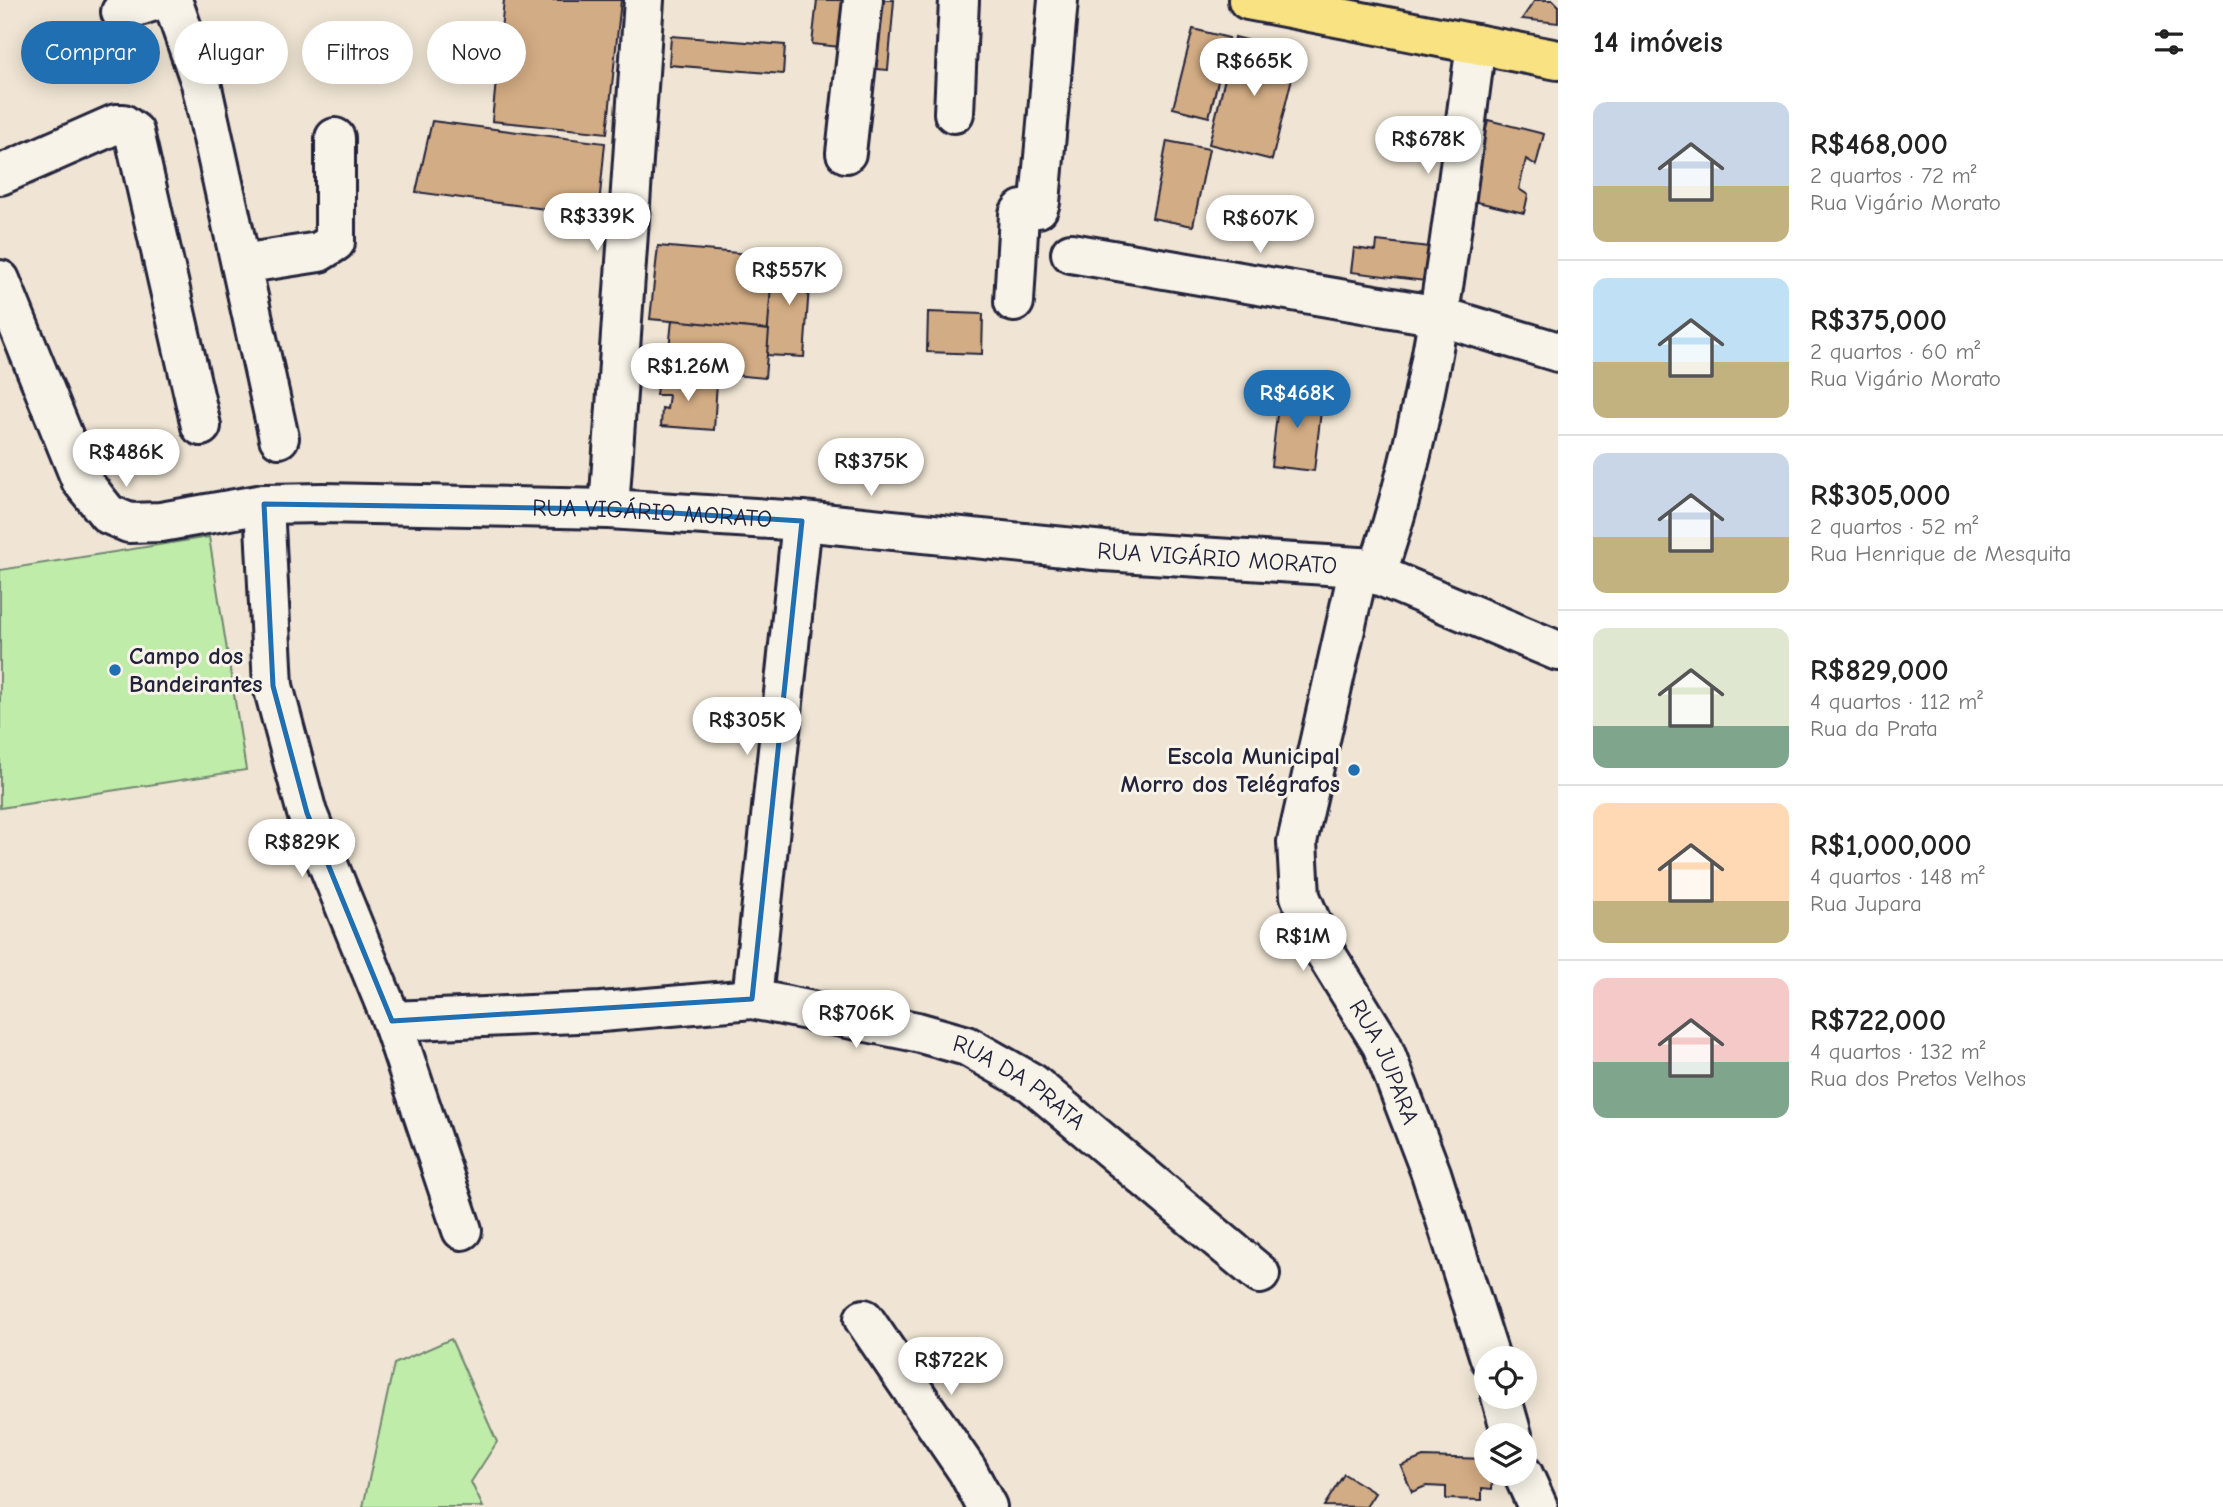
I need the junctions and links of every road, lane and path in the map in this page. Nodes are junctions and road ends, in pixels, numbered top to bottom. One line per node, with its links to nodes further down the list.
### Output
1 (158, 0): 9 (street)
2 (172, 0): 17 (street)
3 (644, 0): 25 (street)
4 (863, 0): 14 (street)
5 (959, 0): 12 (street)
6 (1058, 0): 19 (street)
7 (1248, 0): 8 (main road)
8 (1303, 5): 10 (main road)
9 (121, 12)
10 (1476, 44): 11 (main road); 20 (street, RUA JUPARA)
11 (1558, 60)
12 (954, 113)
13 (335, 138): 17 (street)
14 (846, 153)
15 (0, 175): 22 (street)
16 (1071, 253): 20 (street)
17 (241, 264): 23 (street)
18 (0, 279): 24 (street, RUA VIGÁRIO MORATO)
19 (1014, 302)
20 (1439, 316): 21 (street); 27 (street, RUA JUPARA)
21 (1558, 352)
22 (201, 426)
23 (279, 438)
24 (264, 504): 25 (street, RUA VIGÁRIO MORATO); 30 (street)
25 (609, 509): 26 (street, RUA VIGÁRIO MORATO)
26 (802, 521): 27 (street, RUA VIGÁRIO MORATO); 29 (street)
27 (1367, 571): 28 (street, RUA VIGÁRIO MORATO); 34 (street, RUA JUPARA)
28 (1558, 651)
29 (752, 999): 30 (street, RUA DA PRATA); 32 (street, RUA DA PRATA)
30 (392, 1021): 31 (street)
31 (462, 1230)
32 (1260, 1274)
33 (864, 1319): 36 (street)
34 (1486, 1346)
35 (1528, 1486): 37 (street)
36 (987, 1507)
37 (1538, 1507)

